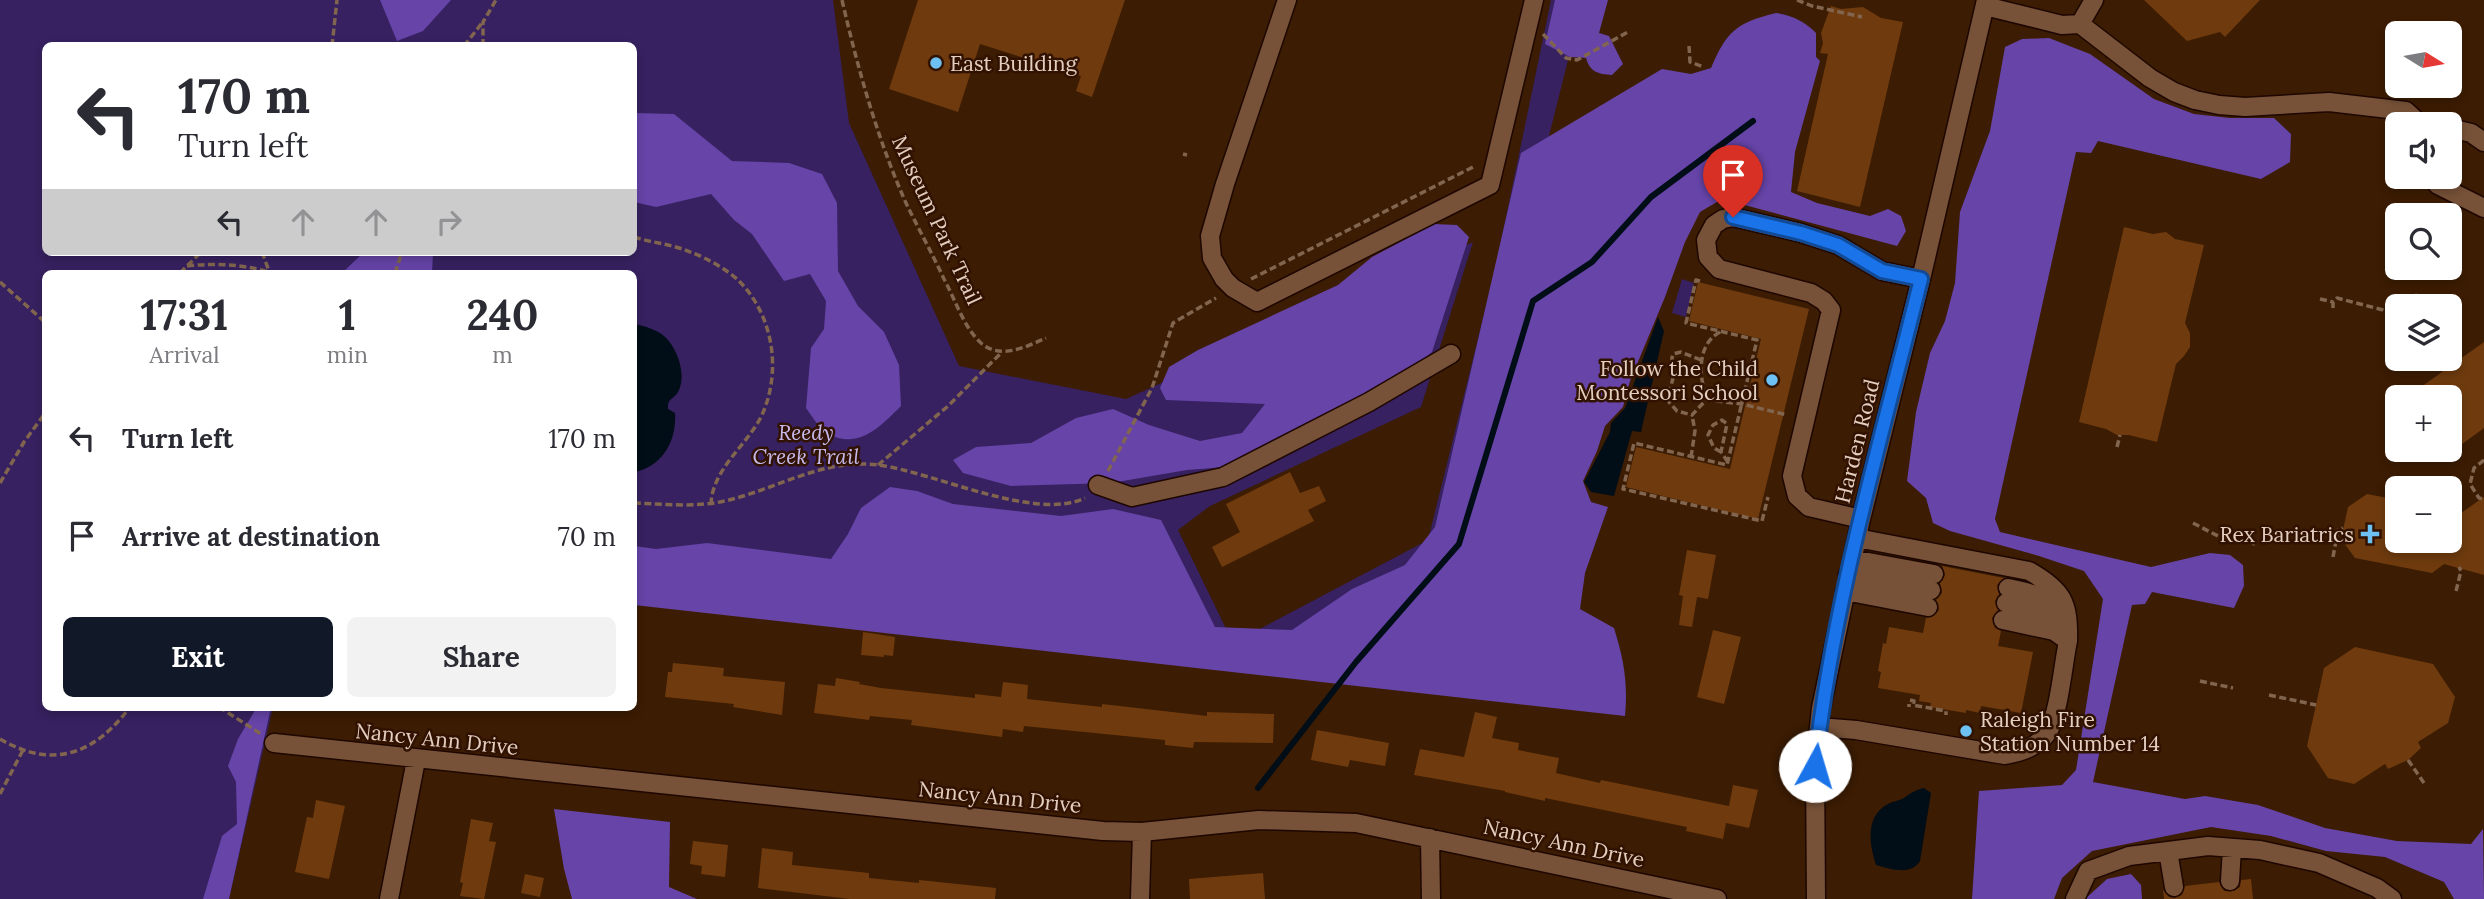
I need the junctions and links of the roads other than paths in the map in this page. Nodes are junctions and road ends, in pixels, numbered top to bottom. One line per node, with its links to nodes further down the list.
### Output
1 (1287, 0): 2 (street)
2 (1534, 0)
3 (2094, 0): 5 (street)
4 (1985, 3): 5 (street); 11 (street, Harden Road)
5 (2080, 24): 6 (street)
6 (2407, 112)
7 (2462, 131): 8 (street)
8 (2484, 142)
9 (2446, 189): 10 (street)
10 (2484, 208)
11 (1921, 279): 14 (street, Harden Road); 14 (street)
12 (1451, 354): 13 (street)
13 (1098, 485)
14 (1861, 519): 15 (street, Harden Road)
15 (1857, 538): 16 (street, Harden Road); 17 (street)
16 (1848, 575): 16 (street); 18 (street, Harden Road)
17 (2067, 641): 17 (street); 18 (street)
18 (1819, 727): 31 (street, Harden Road)
19 (274, 743): 20 (street, Nancy Ann Drive)
20 (416, 760): 21 (street, Nancy Ann Drive); 27 (street)
21 (1142, 832): 22 (street, Nancy Ann Drive); 28 (street)
22 (1430, 838): 29 (street); 30 (street, Nancy Ann Drive)
23 (2232, 848): 24 (street); 25 (street); 33 (street)
24 (2168, 851): 26 (street); 32 (street)
25 (2230, 881)
26 (2174, 887)
27 (389, 899)
28 (1140, 899)
29 (1431, 899)
30 (1717, 899)
31 (1816, 899)
32 (2075, 899)
33 (2392, 899)

